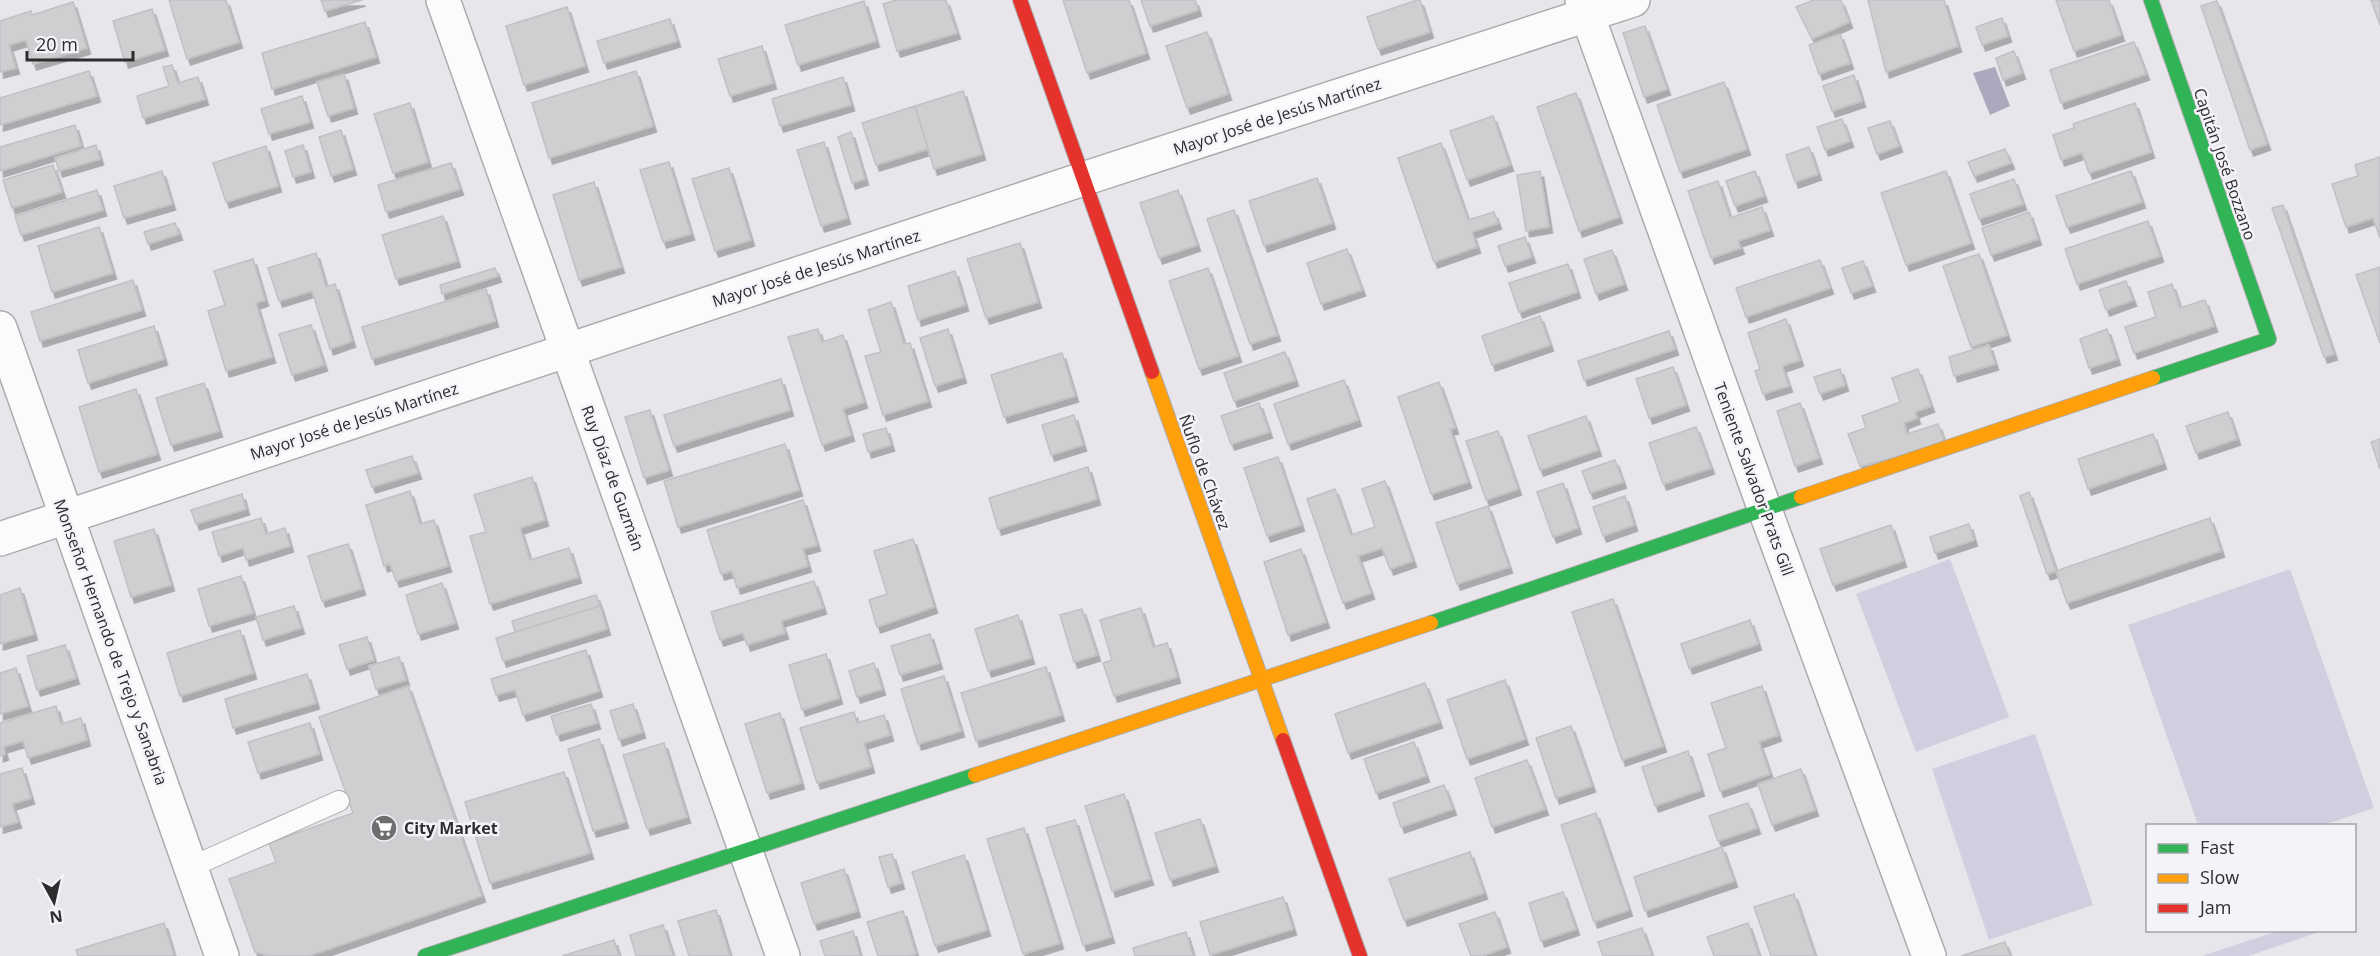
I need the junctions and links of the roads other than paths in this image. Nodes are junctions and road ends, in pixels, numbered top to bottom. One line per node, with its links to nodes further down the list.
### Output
1 (442, 0): 8 (street, Ruy Díaz de Guzmán)
2 (1020, 0): 6 (street, Ñuflo de Chávez)
3 (1632, 0): 5 (street, Mayor José de Jesús Martínez)
4 (2151, 0): 9 (street, Capitán José Bozzano)
5 (1584, 8): 6 (street, Mayor José de Jesús Martínez); 9 (street, Teniente Salvador Prats Gill)
6 (1083, 179): 8 (street, Mayor José de Jesús Martínez); 12 (street, Ñuflo de Chávez)
7 (0, 328): 10 (street, Monseñor Hernando de Trejo y Sanabria)
8 (567, 350): 10 (street, Mayor José de Jesús Martínez); 14 (street, Ruy Díaz de Guzmán)
9 (1765, 510): 12 (street); 20 (street, Teniente Salvador Prats Gill)
10 (67, 517): 11 (street, Mayor José de Jesús Martínez); 15 (street, Monseñor Hernando de Trejo y Sanabria)
11 (0, 539)
12 (1262, 680): 14 (street); 19 (street, Ñuflo de Chávez)
13 (339, 801): 15 (lane)
14 (746, 850): 17 (street); 18 (street, Ruy Díaz de Guzmán)
15 (191, 867): 16 (street, Monseñor Hernando de Trejo y Sanabria)
16 (222, 956)
17 (425, 956)
18 (783, 956)
19 (1360, 956)
20 (1929, 956)

